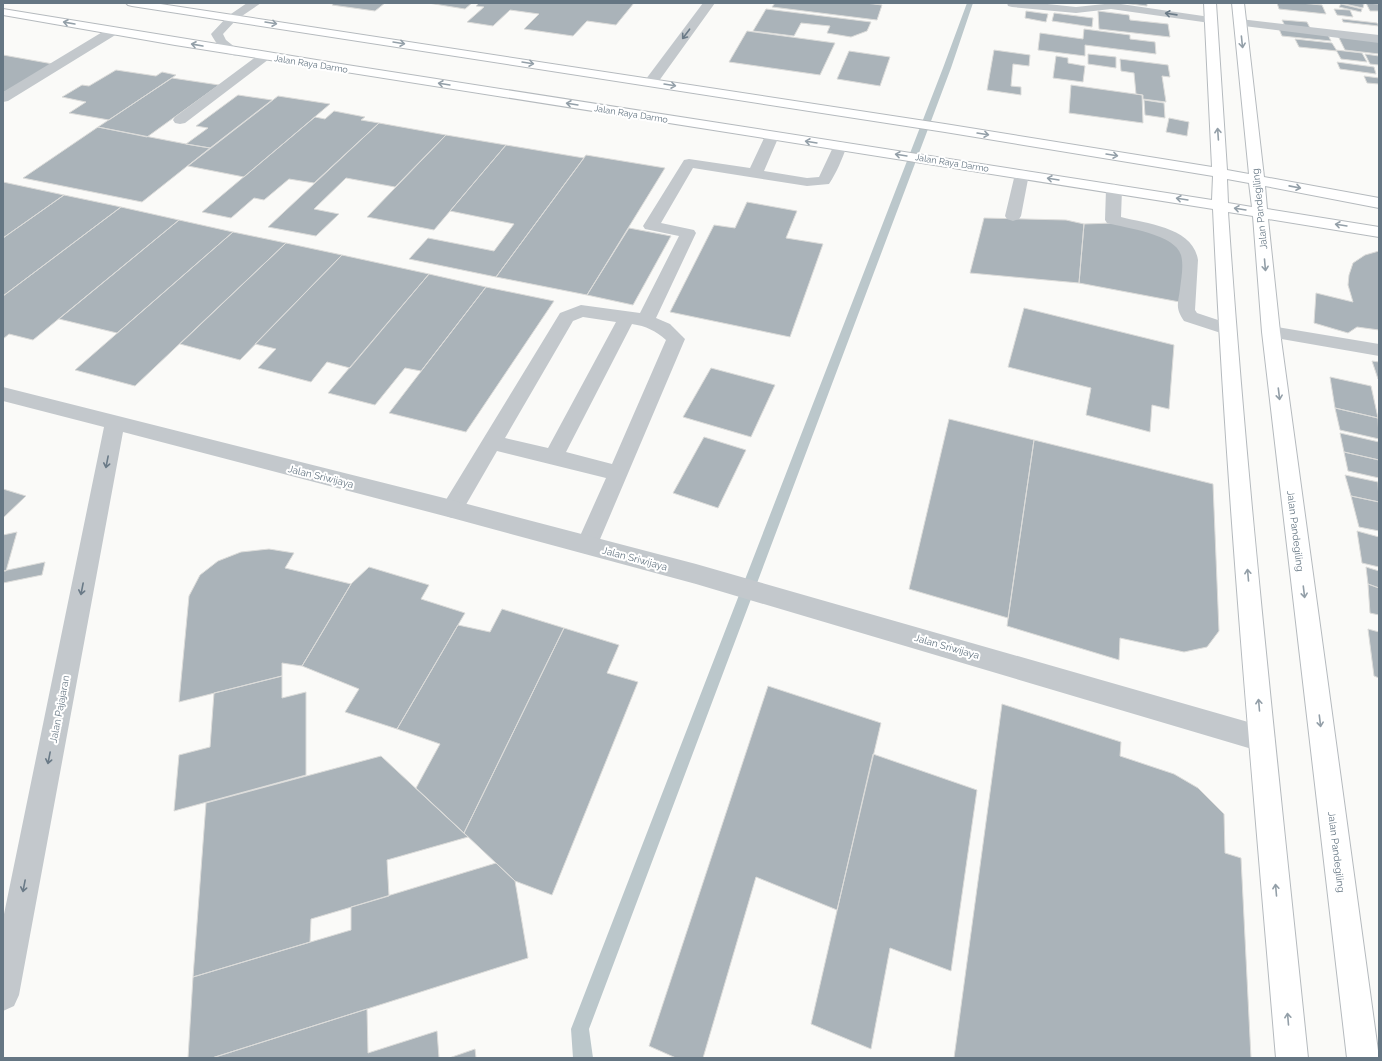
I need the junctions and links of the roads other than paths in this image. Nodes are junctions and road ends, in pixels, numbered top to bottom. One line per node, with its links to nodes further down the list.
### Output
1 (132, 3): 9 (main road)
2 (255, 3): 9 (street)
3 (709, 3): 16 (street, one-way to 16)
4 (1210, 3): 10 (main road)
5 (1238, 3): 11 (main road, Jalan Pandegiling)
6 (1012, 4): 7 (street)
7 (1155, 8): 10 (street, one-way to 7)
8 (3, 12): 12 (main road, Jalan Raya Darmo, one-way to 8)
9 (232, 18): 14 (street); 16 (main road, one-way to 16)
10 (1210, 20): 21 (main road, one-way to 10)
11 (1240, 22): 13 (street); 24 (main road, Jalan Pandegiling, one-way to 24)
12 (112, 31): 14 (main road, Jalan Raya Darmo, one-way to 12); 17 (street)
13 (1379, 40)
14 (235, 52): 15 (main road, Jalan Raya Darmo)
15 (265, 56): 18 (street); 19 (main road, Jalan Raya Darmo, one-way to 15)
16 (651, 82): 21 (main road, one-way to 21)
17 (3, 98)
18 (180, 120)
19 (772, 136): 20 (main road, Jalan Raya Darmo, one-way to 19); 22 (street)
20 (840, 146): 22 (street); 23 (main road, Jalan Raya Darmo, one-way to 20)
21 (1220, 173): 24 (main road); 27 (main road)
22 (755, 174): 32 (street)
23 (1022, 174): 25 (main road, Jalan Raya Darmo, one-way to 23); 29 (street)
24 (1257, 180): 26 (main road, one-way to 26); 28 (main road, Jalan Pandegiling)
25 (1114, 189): 27 (main road, Jalan Raya Darmo, one-way to 25); 33 (street)
26 (1379, 202)
27 (1220, 206): 28 (main road, Jalan Raya Darmo, one-way to 27); 33 (main road)
28 (1260, 212): 30 (main road, Jalan Raya Darmo, one-way to 28); 34 (main road, Jalan Pandegiling, one-way to 34)
29 (1012, 216)
30 (1379, 232)
31 (627, 317): 32 (street); 38 (street); 39 (street)
32 (646, 320): 40 (street)
33 (1227, 329): 43 (main road, one-way to 33)
34 (1271, 332): 35 (street); 46 (main road, Jalan Pandegiling, one-way to 46)
35 (1379, 350)
36 (3, 394): 37 (street, Jalan Sriwijaya)
37 (115, 423): 41 (street, Jalan Sriwijaya); 44 (street, Jalan Pajajaran, one-way to 44)
38 (492, 442): 39 (street); 41 (street)
39 (553, 457): 40 (street)
40 (618, 473): 42 (street)
41 (452, 509): 42 (street, Jalan Sriwijaya)
42 (587, 545): 43 (street, Jalan Sriwijaya)
43 (1262, 739): 45 (main road, one-way to 43)
44 (3, 995)
45 (1292, 1058)
46 (1363, 1058)

